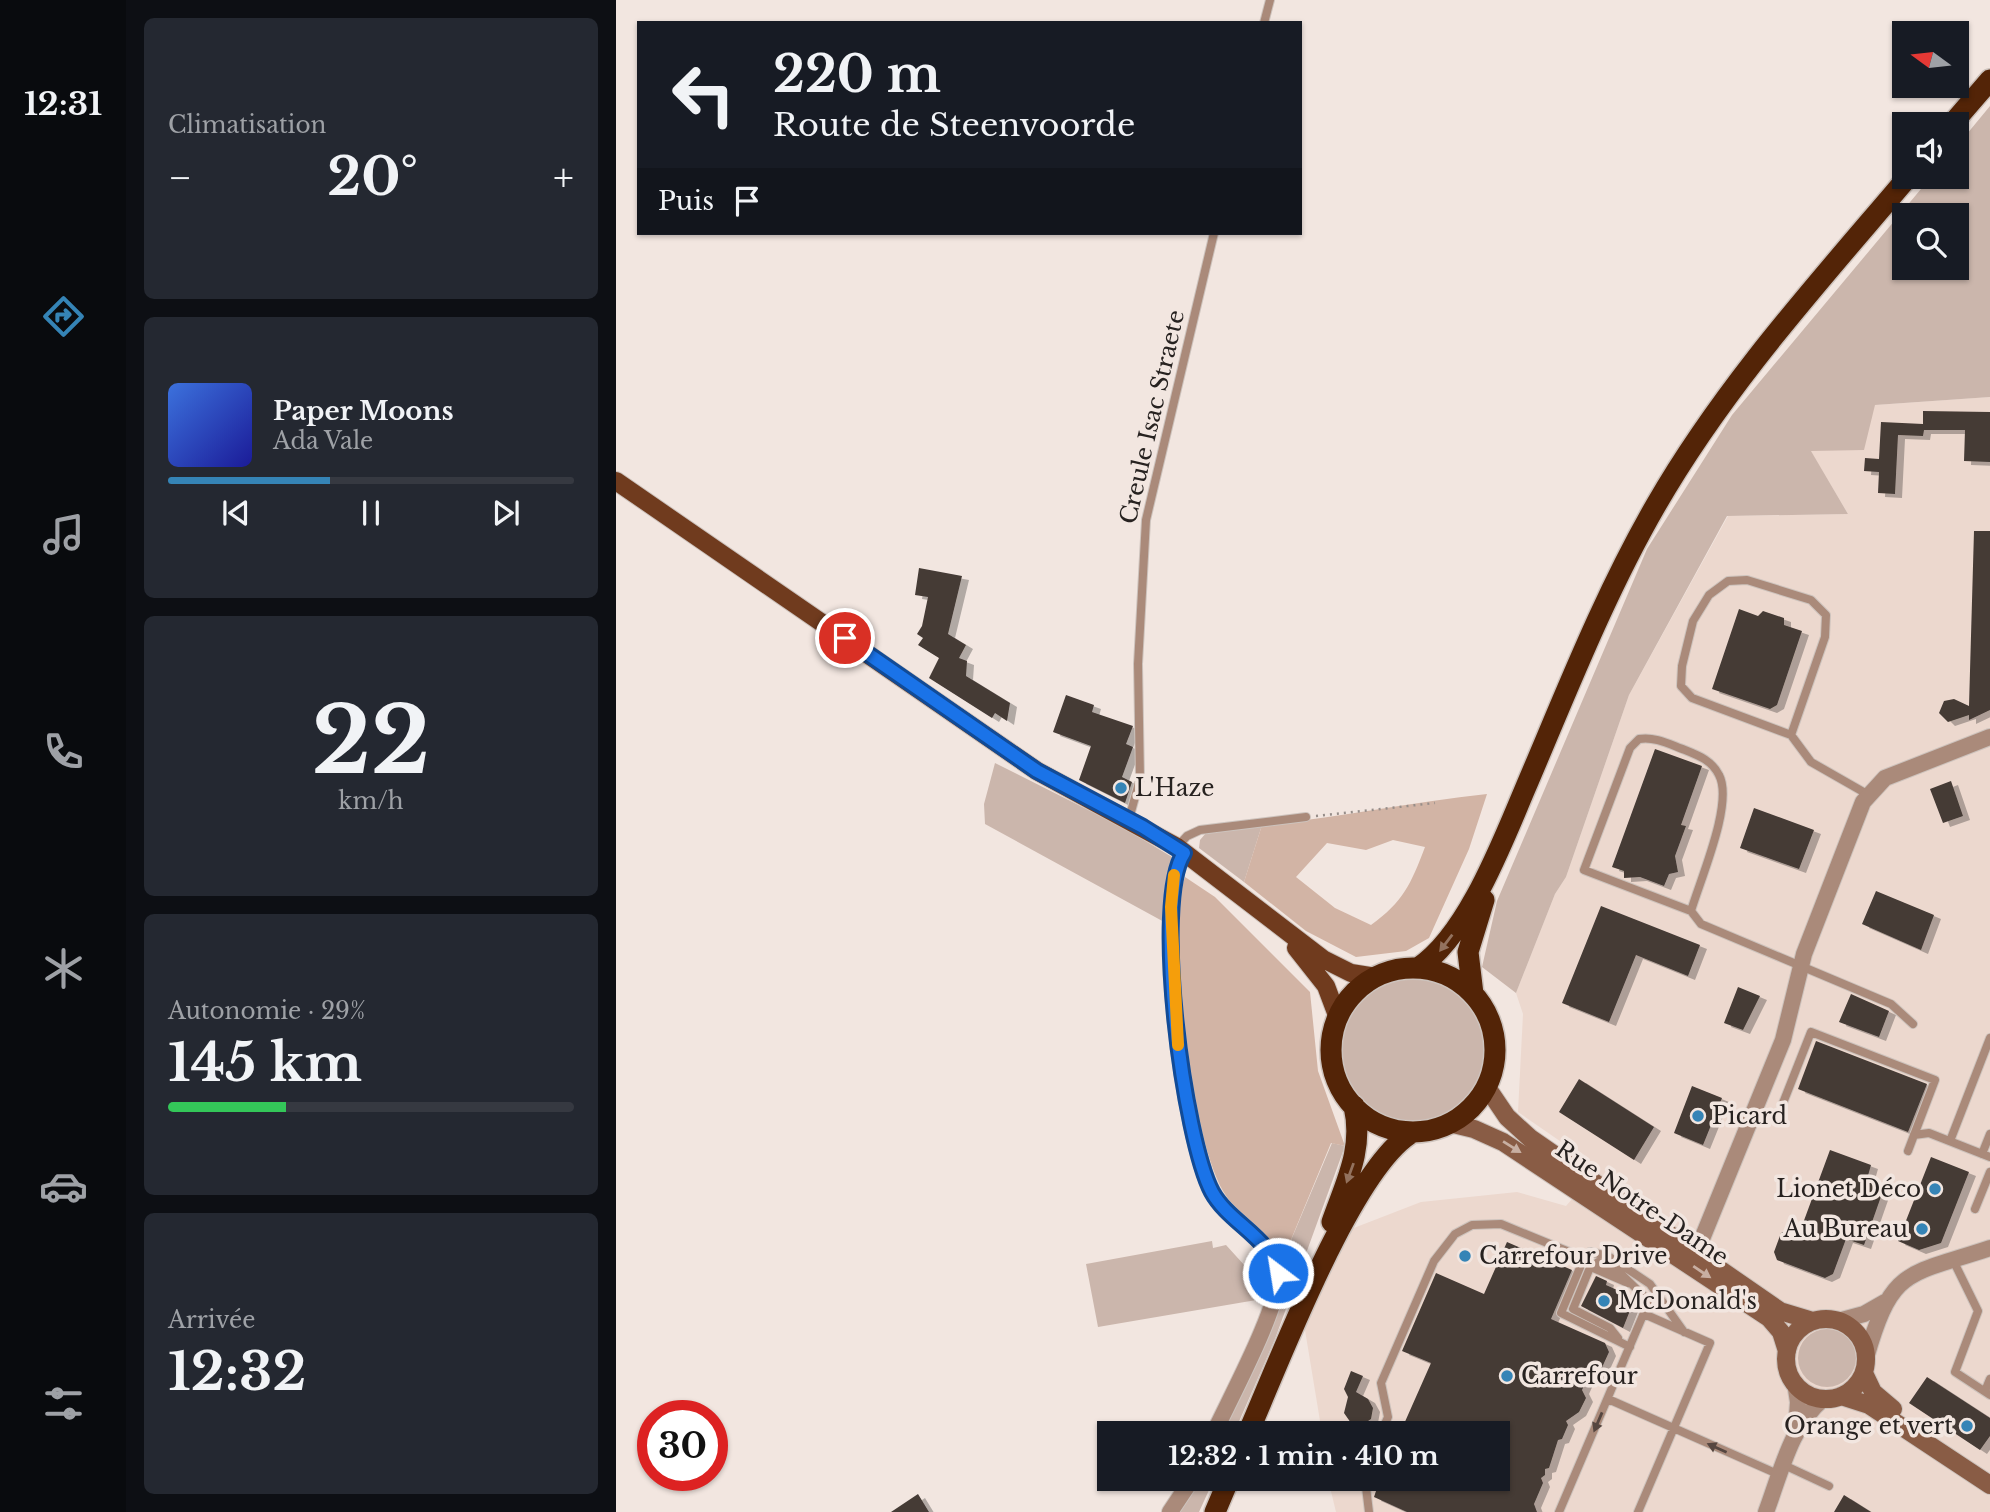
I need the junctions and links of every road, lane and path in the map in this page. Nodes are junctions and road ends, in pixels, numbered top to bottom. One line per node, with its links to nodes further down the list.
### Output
1 (1270, 0): 2 (lane)
2 (1265, 21)
3 (1990, 80): 4 (highway)
4 (1962, 112)
5 (1898, 189): 14 (highway)
6 (1214, 235): 13 (lane, Creule Isac Straete)
7 (616, 481): 13 (main road)
8 (1791, 735): 8 (lane); 10 (lane)
9 (1990, 737): 10 (street)
10 (1867, 794): 18 (street)
11 (1434, 803): 12 (path)
12 (1306, 817): 15 (lane)
13 (1129, 819): 15 (main road)
14 (1503, 841): 19 (highway, one-way to 19); 21 (highway)
15 (1180, 850): 17 (main road); 57 (street)
16 (1691, 911): 16 (lane); 18 (lane)
17 (1280, 930): 20 (main road); 22 (main road)
18 (1801, 964): 23 (lane); 38 (street)
19 (1418, 968): 20 (highway); 21 (highway)
20 (1376, 977): 22 (highway)
21 (1473, 994): 25 (highway)
22 (1338, 1018): 27 (highway)
23 (1913, 1024)
24 (1990, 1038): 32 (lane)
25 (1486, 1086): 28 (highway); 38 (main road, Rue Notre-Dame)
26 (1783, 1103): 31 (lane)
27 (1354, 1106): 29 (highway); 42 (highway, one-way to 42)
28 (1449, 1123): 29 (highway); 49 (main road, Rue Notre-Dame, one-way to 49)
29 (1413, 1132): 42 (highway)
30 (1990, 1134): 34 (lane)
31 (1914, 1135): 32 (lane); 33 (lane)
32 (1950, 1141): 34 (lane)
33 (1908, 1151)
34 (1986, 1155)
35 (1990, 1172): 36 (lane)
36 (1975, 1209)
37 (1990, 1248): 40 (street)
38 (1697, 1251): 44 (main road, Rue Notre-Dame)
39 (1584, 1258): 46 (lane); 47 (lane); 59 (lane)
40 (1953, 1260): 41 (street); 53 (lane)
41 (1885, 1302): 45 (street); 50 (street)
42 (1304, 1304): 58 (highway)
43 (1644, 1314): 46 (lane); 47 (lane); 48 (lane)
44 (1814, 1321): 45 (main road); 49 (main road)
45 (1838, 1321): 50 (main road)
46 (1684, 1332): 60 (lane)
47 (1618, 1338): 48 (lane)
48 (1630, 1347): 55 (lane)
49 (1787, 1351): 52 (main road)
50 (1865, 1366): 54 (main road); 63 (main road)
51 (1990, 1378): 53 (lane)
52 (1795, 1383): 56 (main road); 61 (street)
53 (1987, 1393)
54 (1841, 1396): 56 (main road); 64 (main road)
55 (1608, 1399): 60 (lane); 72 (lane, one-way to 72)
56 (1823, 1399): 61 (street)
57 (1219, 1421)
58 (1253, 1421)
59 (1386, 1421)
60 (1674, 1428): 62 (lane, one-way to 60); 73 (lane)
61 (1794, 1438): 62 (street)
62 (1782, 1470): 65 (lane); 74 (street)
63 (1990, 1471)
64 (1990, 1485)
65 (1829, 1486)
66 (1184, 1491): 69 (street)
67 (1224, 1491): 70 (highway)
68 (1366, 1491): 71 (lane)
69 (1170, 1512)
70 (1215, 1512)
71 (1369, 1512)
72 (1559, 1512)
73 (1638, 1512)
74 (1766, 1512)

